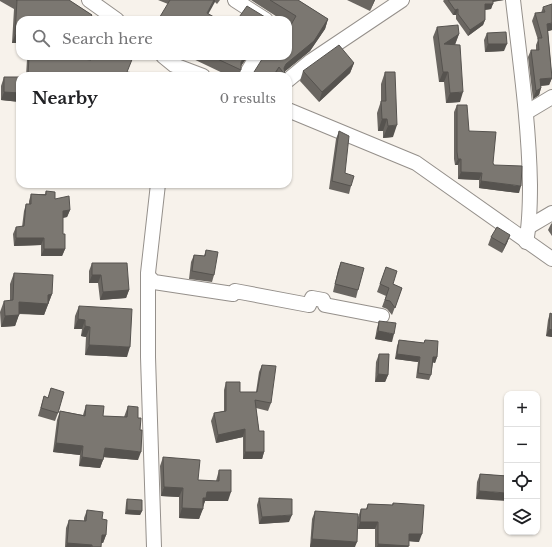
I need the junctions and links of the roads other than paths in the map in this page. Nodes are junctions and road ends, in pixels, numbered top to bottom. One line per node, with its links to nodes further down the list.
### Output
1 (89, 0): 5 (street)
2 (235, 0): 6 (street)
3 (402, 0): 11 (street)
4 (516, 1): 14 (street)
5 (111, 16)
6 (260, 16)
7 (166, 60): 9 (street)
8 (255, 60): 10 (street)
9 (174, 70)
10 (247, 72)
11 (292, 77)
12 (552, 97): 14 (street)
13 (292, 112): 18 (street)
14 (526, 112): 17 (street)
15 (158, 188): 20 (street)
16 (552, 213): 17 (street)
17 (530, 226): 18 (street)
18 (526, 242): 19 (street)
19 (552, 259)
20 (148, 276): 21 (street); 22 (street)
21 (382, 316)
22 (158, 547)

